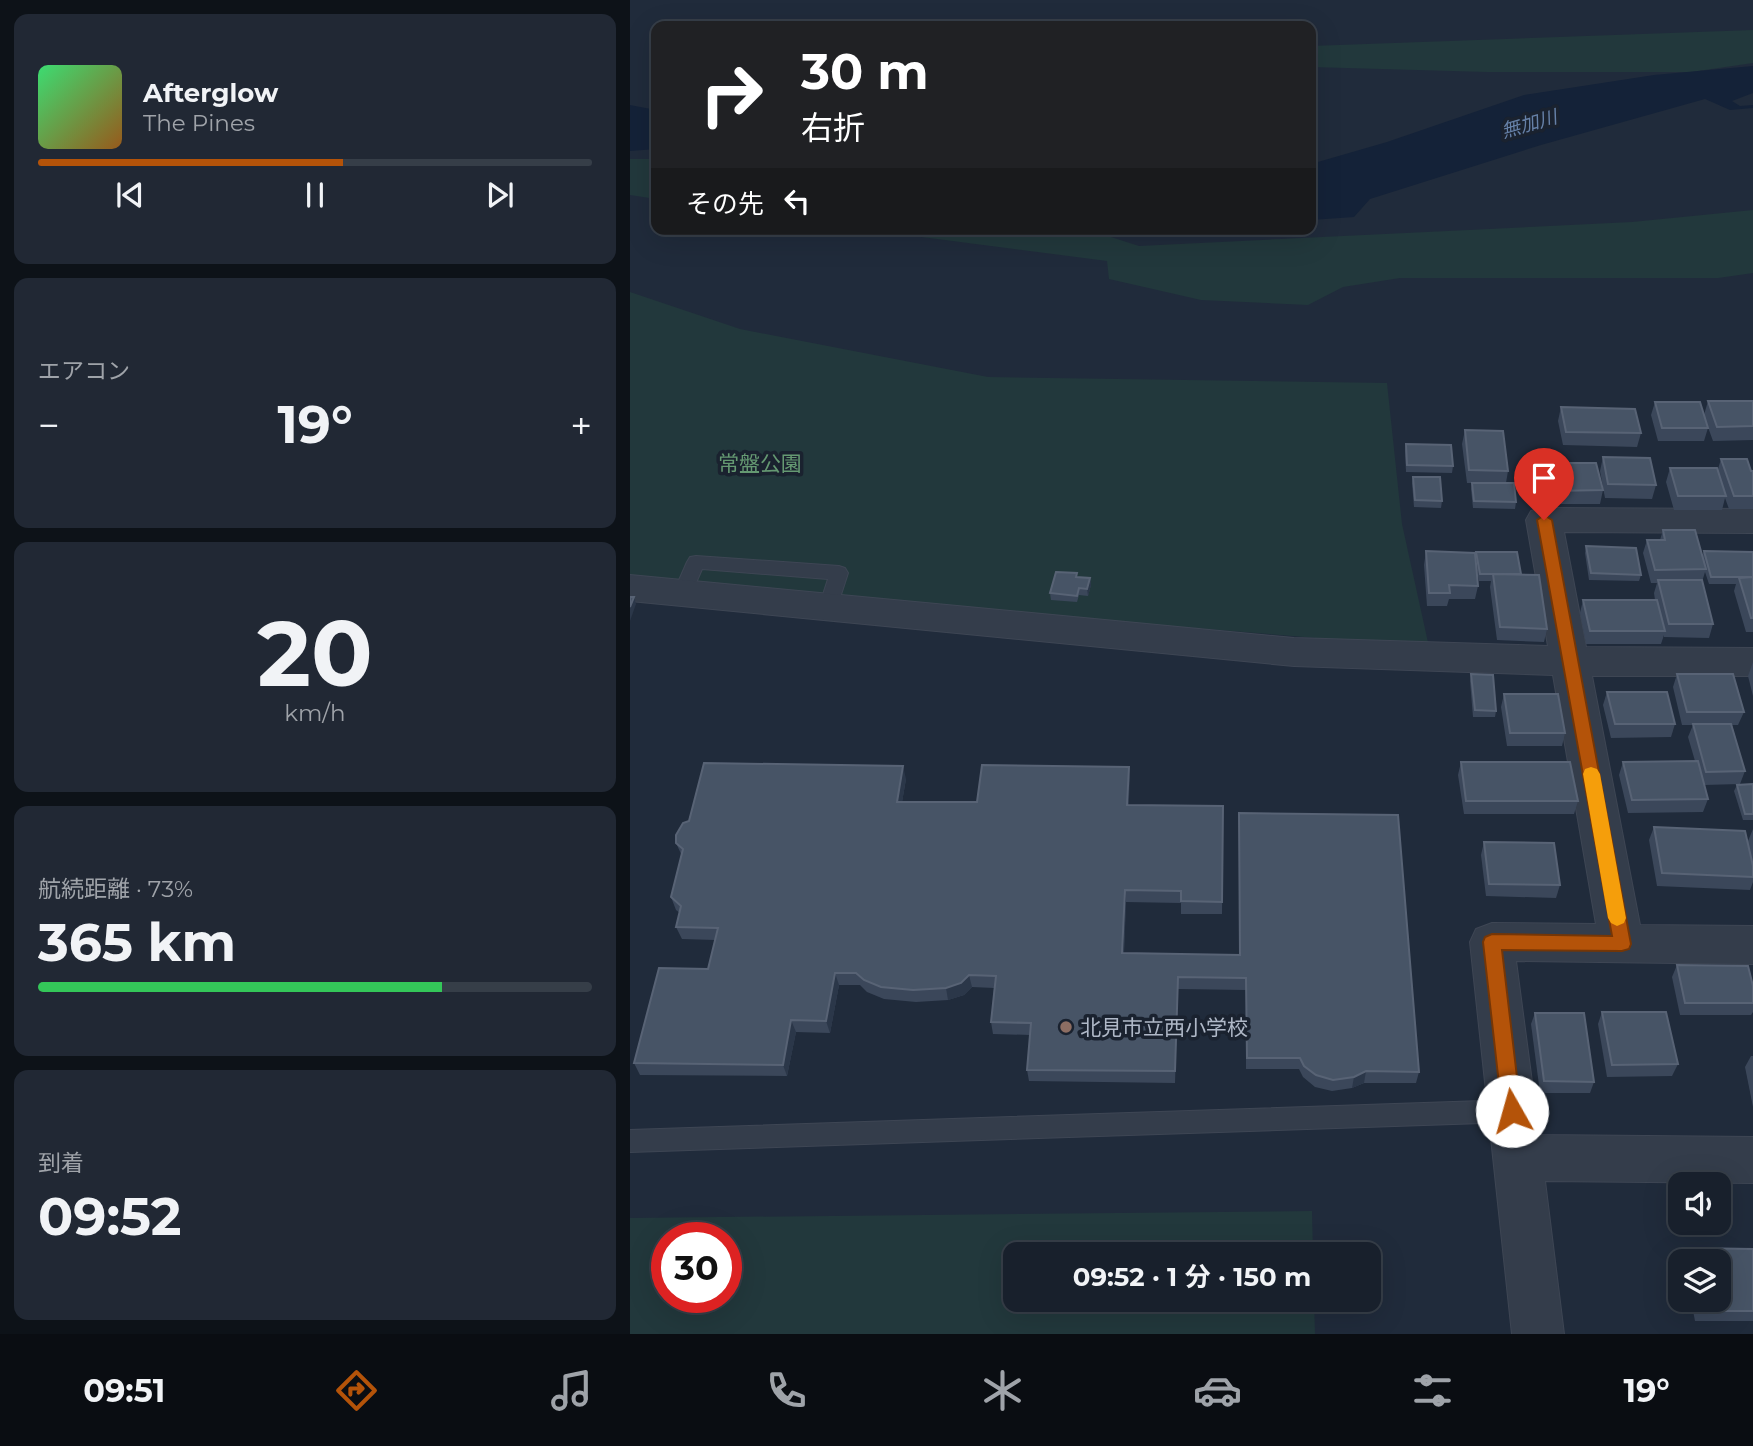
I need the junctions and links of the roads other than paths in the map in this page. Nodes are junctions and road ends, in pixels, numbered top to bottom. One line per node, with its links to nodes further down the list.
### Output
1 (1753, 521): 3 (street)
2 (630, 588): 3 (street)
3 (1571, 661): 4 (street); 5 (street)
4 (1753, 662)
5 (1622, 944): 6 (street); 7 (street)
6 (1753, 945)
7 (1512, 1111): 8 (lane); 9 (street)
8 (630, 1141)
9 (1518, 1157): 10 (street); 11 (street)
10 (1753, 1160)
11 (1538, 1334)

